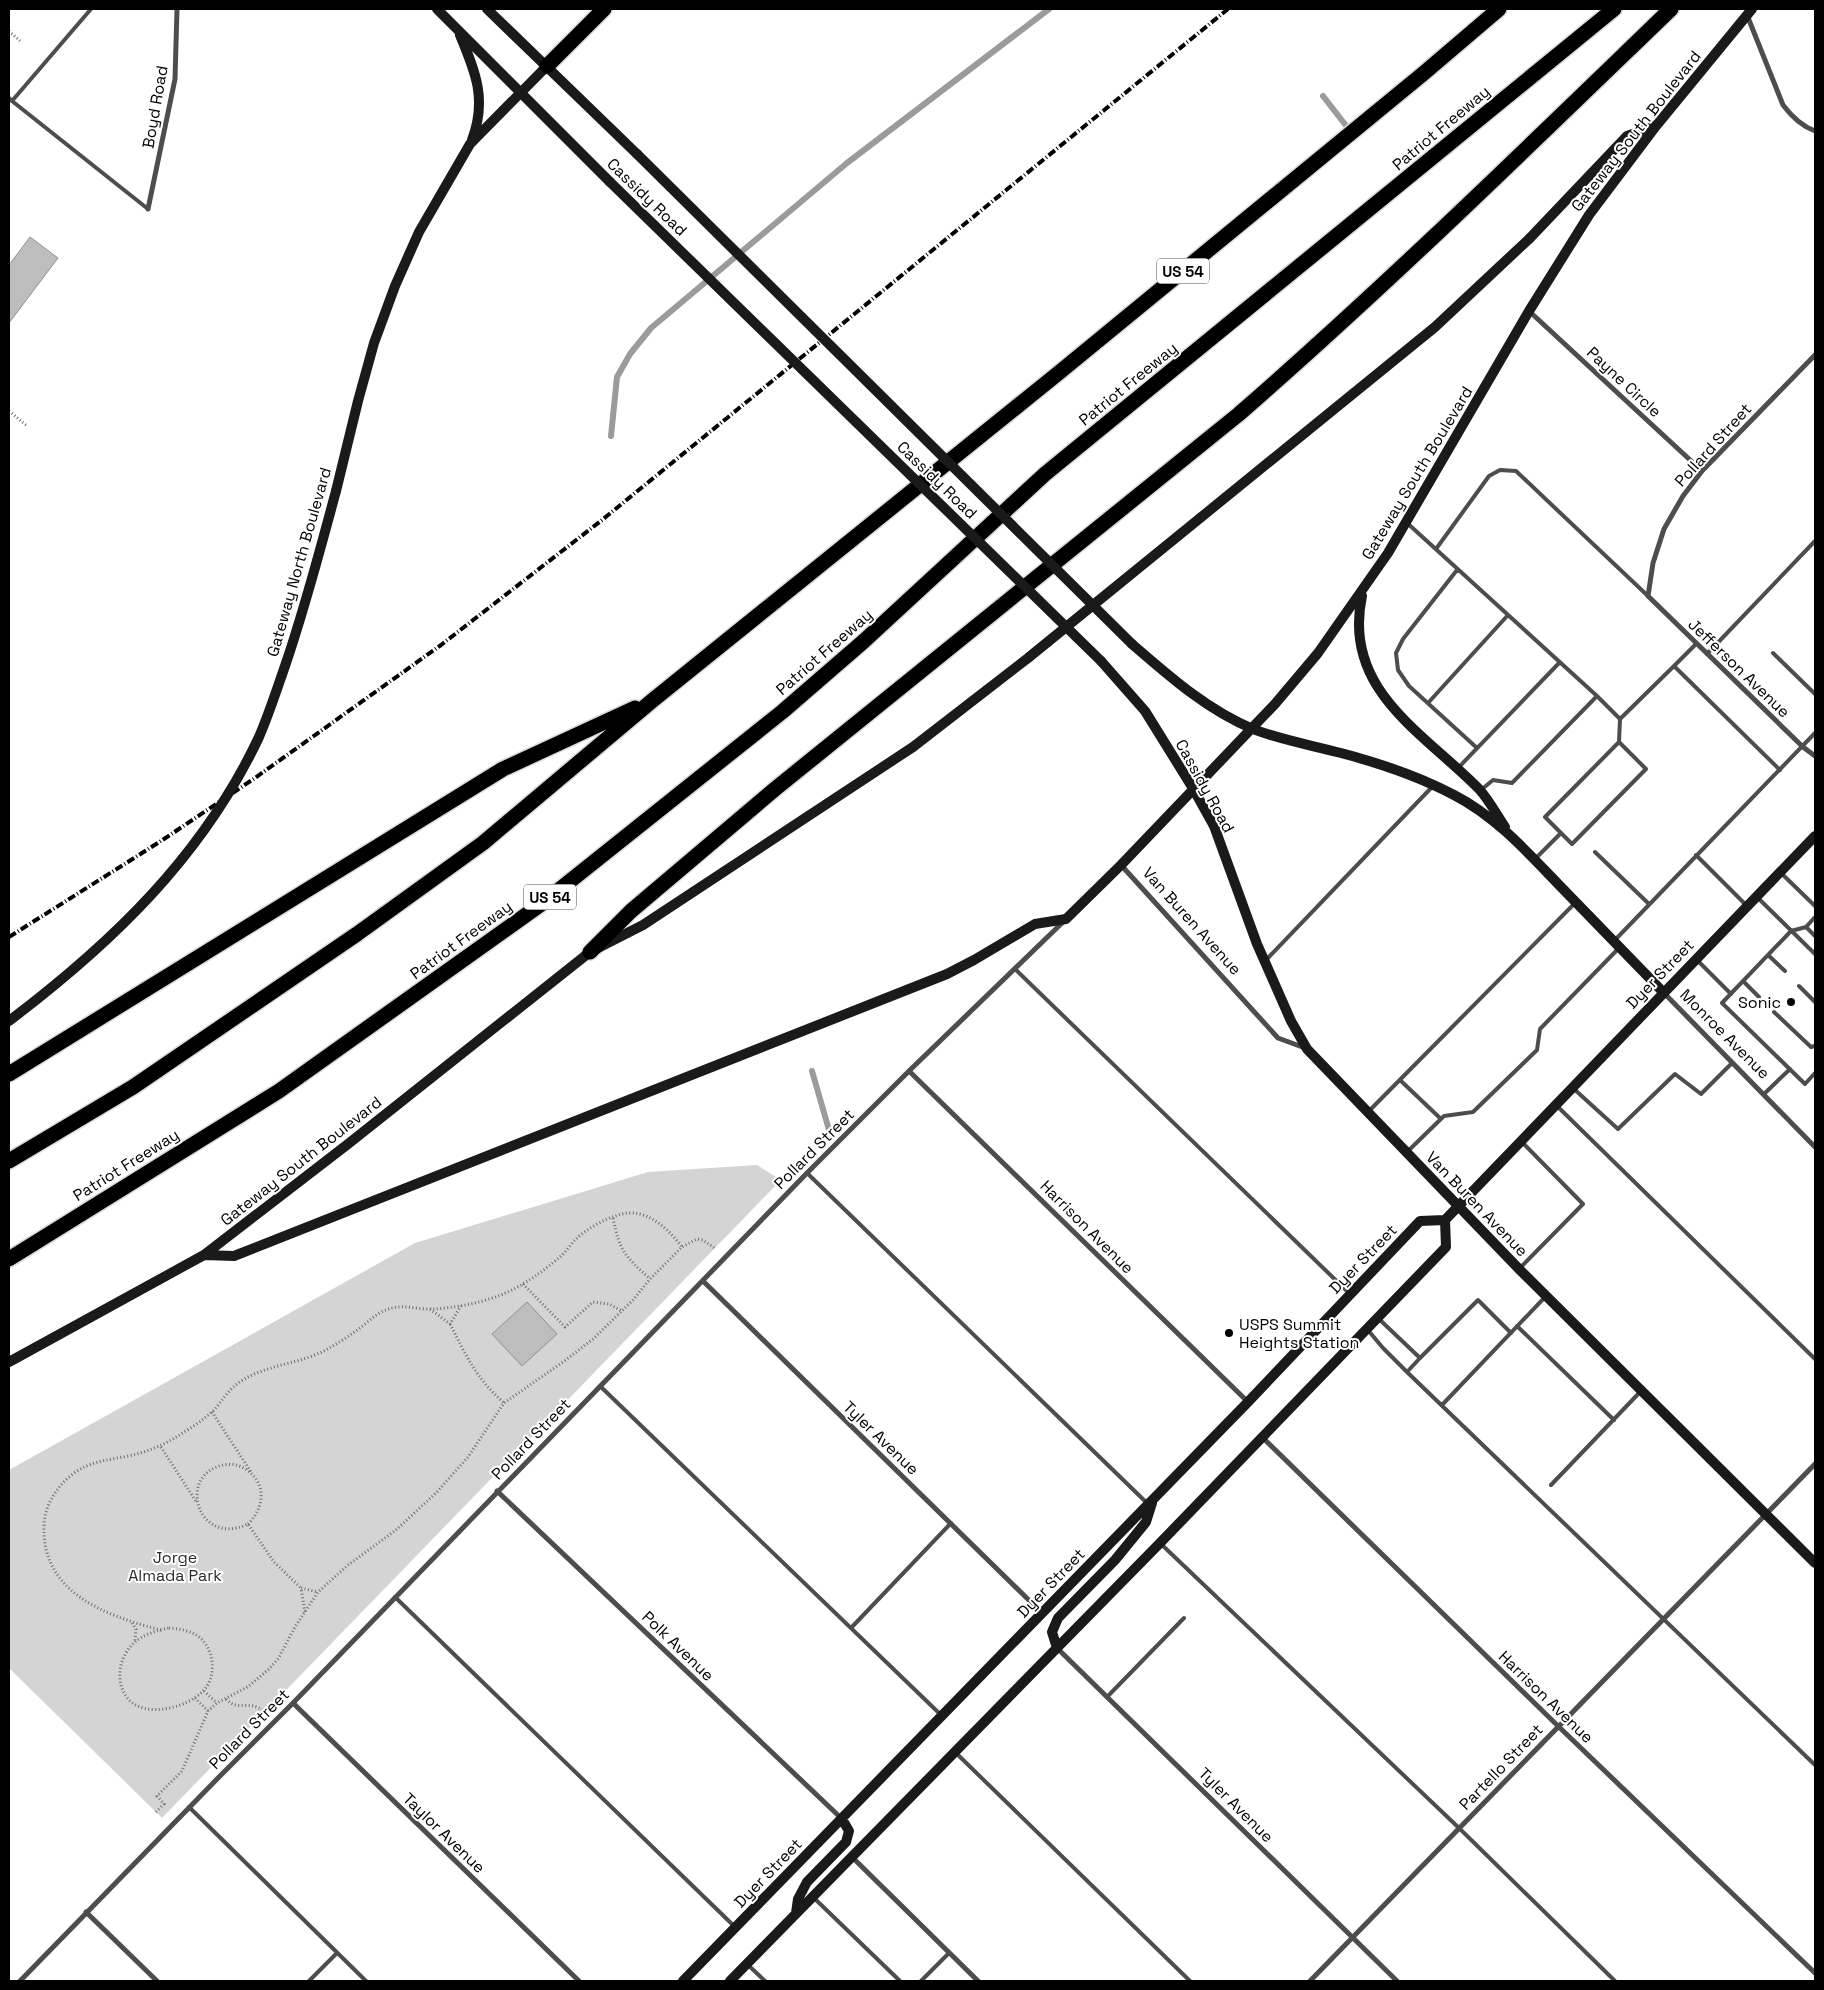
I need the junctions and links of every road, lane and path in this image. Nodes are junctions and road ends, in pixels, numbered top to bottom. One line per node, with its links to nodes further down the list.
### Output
1 (92, 9): 15 (lane)
2 (177, 9): 19 (street, Boyd Road)
3 (437, 9): 10 (main road, Cassidy Road)
4 (488, 9): 13 (main road, Cassidy Road)
5 (604, 9): 13 (highway)
6 (1499, 9): 39 (highway, US 54)
7 (1614, 9): 111 (highway, Patriot Freeway / US 54)
8 (1671, 9): 72 (highway)
9 (1749, 12): 16 (main road, Gateway South Boulevard); 17 (street)
10 (458, 29): 14 (main road, Cassidy Road); 18 (main road)
11 (9, 31): 12 (path)
12 (20, 41)
13 (547, 66): 14 (main road, Gateway North Boulevard); 42 (main road, Cassidy Road, bridge)
14 (520, 94): 18 (main road, Gateway North Boulevard); 51 (main road, Cassidy Road, bridge)
15 (11, 99): 19 (lane)
16 (1656, 126): 20 (main road, Gateway South Boulevard); 72 (main road, Gateway South Boulevard)
17 (1815, 132)
18 (470, 144): 86 (main road, Gateway North Boulevard, bridge)
19 (148, 209)
20 (1529, 311): 24 (street, Payne Circle); 25 (main road, Gateway South Boulevard)
21 (1815, 355): 24 (street, Pollard Street)
22 (9, 411): 23 (path)
23 (26, 425)
24 (1702, 471): 30 (street, Pollard Street)
25 (1406, 522): 27 (lane); 29 (main road, Gateway South Boulevard)
26 (1815, 541): 34 (lane)
27 (1436, 549): 28 (lane); 30 (lane)
28 (1457, 570): 31 (lane); 40 (lane)
29 (1363, 590): 42 (main road, Gateway South Boulevard); 48 (main road)
30 (1648, 596): 32 (street, Jefferson Avenue)
31 (1508, 615): 35 (lane); 40 (lane)
32 (1696, 644): 34 (street, Jefferson Avenue); 36 (lane)
33 (1773, 653): 37 (lane)
34 (1706, 654): 45 (street, Jefferson Avenue)
35 (1560, 662): 38 (lane); 46 (lane)
36 (1674, 666): 41 (lane); 49 (lane)
37 (1815, 694)
38 (1596, 696): 41 (lane); 52 (lane)
39 (653, 700): 92 (highway); 103 (highway, US 54)
40 (1428, 703): 46 (lane)
41 (1620, 719): 44 (lane)
42 (1252, 729): 50 (main road, Cassidy Road); 51 (main road, Gateway South Boulevard)
43 (1815, 733): 45 (lane)
44 (1619, 742): 53 (lane); 53 (lane)
45 (1803, 747): 47 (street, Jefferson Avenue); 49 (lane)
46 (1477, 748): 48 (lane)
47 (1815, 756)
48 (1457, 769): 52 (main road)
49 (1780, 770): 57 (lane)
50 (1434, 785): 54 (main road, Cassidy Road); 76 (lane)
51 (1194, 790): 59 (main road, Gateway South Boulevard); 76 (main road, Cassidy Road)
52 (1481, 791): 54 (main road)
53 (1561, 833): 58 (lane)
54 (1509, 834): 58 (main road, Monroe Avenue)
55 (1815, 836): 60 (main road, Dyer Street)
56 (1595, 852): 63 (lane)
57 (1696, 855): 63 (lane); 64 (lane)
58 (1535, 860): 62 (main road, Monroe Avenue)
59 (1121, 865): 67 (main road, Gateway South Boulevard); 88 (street, Van Buren Avenue)
60 (1780, 872): 61 (main road, Dyer Street); 65 (lane)
61 (1756, 897): 64 (main road, Dyer Street); 69 (lane)
62 (1576, 902): 71 (main road, Monroe Avenue); 94 (lane)
63 (1649, 904): 71 (lane)
64 (1747, 906): 75 (main road, Dyer Street)
65 (1815, 906)
66 (1815, 917): 68 (lane)
67 (1066, 919): 77 (street, Pollard Street); 110 (main road)
68 (1806, 927): 69 (lane); 70 (lane)
69 (1791, 931): 73 (lane); 74 (lane)
70 (1815, 936)
71 (1616, 944): 81 (main road, Monroe Avenue); 99 (lane)
72 (590, 952): 110 (main road, Gateway South Boulevard)
73 (1815, 954)
74 (1768, 955): 78 (lane); 79 (lane)
75 (1696, 959): 81 (main road, Dyer Street); 82 (lane)
76 (1264, 962): 88 (main road, Cassidy Road)
77 (1015, 969): 91 (street, Pollard Street); 116 (lane)
78 (1785, 971)
79 (1743, 981): 82 (lane); 83 (lane)
80 (1800, 986): 84 (lane)
81 (1663, 992): 89 (street, Monroe Avenue); 95 (main road, Dyer Street)
82 (1731, 994): 90 (lane)
83 (1759, 997)
84 (1815, 1002)
85 (1774, 1012): 87 (lane)
86 (9, 1021)
87 (1815, 1046)
88 (1308, 1049): 98 (main road, Van Buren Avenue)
89 (1732, 1063): 95 (lane); 96 (street, Monroe Avenue)
90 (1790, 1069): 93 (lane); 96 (lane)
91 (909, 1071): 104 (street, Pollard Street); 132 (street, Harrison Avenue)
92 (9, 1074)
93 (1815, 1074)
94 (1400, 1080): 98 (lane); 99 (lane)
95 (1572, 1087): 97 (main road, Dyer Street)
96 (1764, 1094): 101 (street, Monroe Avenue)
97 (1555, 1104): 100 (main road, Dyer Street); 127 (lane)
98 (1368, 1113): 102 (main road, Van Buren Avenue)
99 (1440, 1119): 102 (lane)
100 (1520, 1141): 105 (main road, Dyer Street); 112 (lane)
101 (1815, 1147)
102 (1407, 1152): 105 (main road, Van Buren Avenue)
103 (9, 1161)
104 (807, 1173): 114 (street, Pollard Street); 143 (lane)
105 (1459, 1205): 107 (main road, Dyer Street); 112 (main road, Van Buren Avenue)
106 (613, 1218): 108 (path); 113 (path); 115 (path)
107 (1445, 1220): 116 (main road, Dyer Street); 121 (main road)
108 (682, 1247): 109 (path); 113 (path)
109 (716, 1249)
110 (204, 1255): 128 (main road, Gateway South Boulevard)
111 (9, 1259)
112 (1519, 1269): 117 (main road, Van Buren Avenue)
113 (650, 1279): 120 (path)
114 (703, 1281): 130 (street, Pollard Street); 146 (street, Tyler Avenue)
115 (523, 1284): 118 (path); 120 (path)
116 (1350, 1294): 132 (main road, Dyer Street)
117 (1546, 1296): 123 (lane); 131 (main road, Van Buren Avenue)
118 (461, 1306): 119 (path); 122 (path)
119 (430, 1309): 122 (path); 135 (path)
120 (622, 1311): 133 (path)
121 (1378, 1318): 124 (main road); 126 (lane)
122 (450, 1324): 133 (path)
123 (1517, 1326): 125 (lane); 136 (lane)
124 (1367, 1328): 129 (lane); 137 (main road)
125 (1511, 1333): 126 (lane); 134 (lane)
126 (1420, 1358): 129 (lane)
127 (1815, 1359)
128 (9, 1362)
129 (1407, 1372): 134 (lane)
130 (600, 1386): 142 (street, Pollard Street); 158 (lane)
131 (1642, 1391): 136 (lane); 145 (main road, Van Buren Avenue)
132 (1248, 1402): 143 (main road, Dyer Street)
133 (504, 1403): 151 (path)
134 (1442, 1405): 156 (lane)
135 (212, 1412): 138 (path); 140 (path)
136 (1614, 1420): 141 (lane)
137 (1261, 1436): 148 (main road); 171 (street, Harrison Avenue)
138 (160, 1447): 144 (path); 157 (path)
139 (1815, 1464): 145 (street, Partello Street)
140 (254, 1475): 144 (path); 147 (path)
141 (1551, 1485)
142 (498, 1491): 152 (street, Pollard Street); 176 (street, Polk Avenue)
143 (1150, 1502): 154 (main road, Dyer Street); 161 (main road)
144 (197, 1503): 147 (path)
145 (1766, 1515): 149 (main road, Van Buren Avenue); 156 (street, Partello Street)
146 (950, 1523): 154 (street, Tyler Avenue); 158 (lane)
147 (248, 1524): 150 (path)
148 (1160, 1543): 161 (main road); 177 (lane)
149 (1815, 1563)
150 (301, 1588): 151 (path); 153 (path)
151 (318, 1592): 153 (path)
152 (396, 1597): 167 (street, Pollard Street); 182 (lane)
153 (305, 1612): 165 (path)
154 (1042, 1613): 170 (main road, Dyer Street)
155 (1184, 1618): 163 (lane)
156 (1663, 1620): 171 (street, Partello Street); 173 (lane)
157 (132, 1623): 159 (path); 160 (path)
158 (851, 1628): 170 (lane)
159 (161, 1630): 160 (path); 162 (path)
160 (135, 1641): 164 (path)
161 (1057, 1648): 163 (street, Tyler Avenue); 172 (main road)
162 (204, 1690): 164 (path); 166 (path)
163 (1108, 1696): 183 (street, Tyler Avenue)
164 (195, 1698): 168 (path)
165 (226, 1699): 166 (path); 169 (path)
166 (216, 1703): 168 (path)
167 (293, 1703): 174 (street, Pollard Street); 192 (street, Taylor Avenue)
168 (208, 1711): 175 (path)
169 (265, 1712)
170 (942, 1716): 176 (main road, Dyer Street)
171 (1558, 1726): 177 (street, Partello Street); 187 (street, Harrison Avenue)
172 (955, 1752): 178 (main road); 199 (lane)
173 (1815, 1764)
174 (189, 1807): 180 (street, Pollard Street); 184 (lane)
175 (156, 1812)
176 (842, 1819): 181 (main road); 182 (main road, Dyer Street)
177 (1459, 1828): 183 (street, Partello Street); 202 (lane)
178 (852, 1857): 179 (main road); 185 (street)
179 (812, 1896): 181 (main road); 196 (lane)
180 (86, 1912): 188 (street, Pollard Street); 189 (street)
181 (796, 1913): 186 (main road)
182 (736, 1927): 193 (main road, Dyer Street)
183 (1352, 1938): 200 (street, Partello Street); 201 (street, Tyler Avenue)
184 (337, 1953): 190 (lane); 191 (lane)
185 (949, 1953): 197 (lane); 198 (street)
186 (747, 1964): 194 (main road); 195 (lane)
187 (1815, 1973)
188 (20, 1981)
189 (157, 1981)
190 (309, 1981)
191 (366, 1981)
192 (579, 1981)
193 (683, 1981)
194 (730, 1981)
195 (766, 1981)
196 (900, 1981)
197 (922, 1981)
198 (978, 1981)
199 (1190, 1981)
200 (1310, 1981)
201 (1397, 1981)
202 (1615, 1981)

